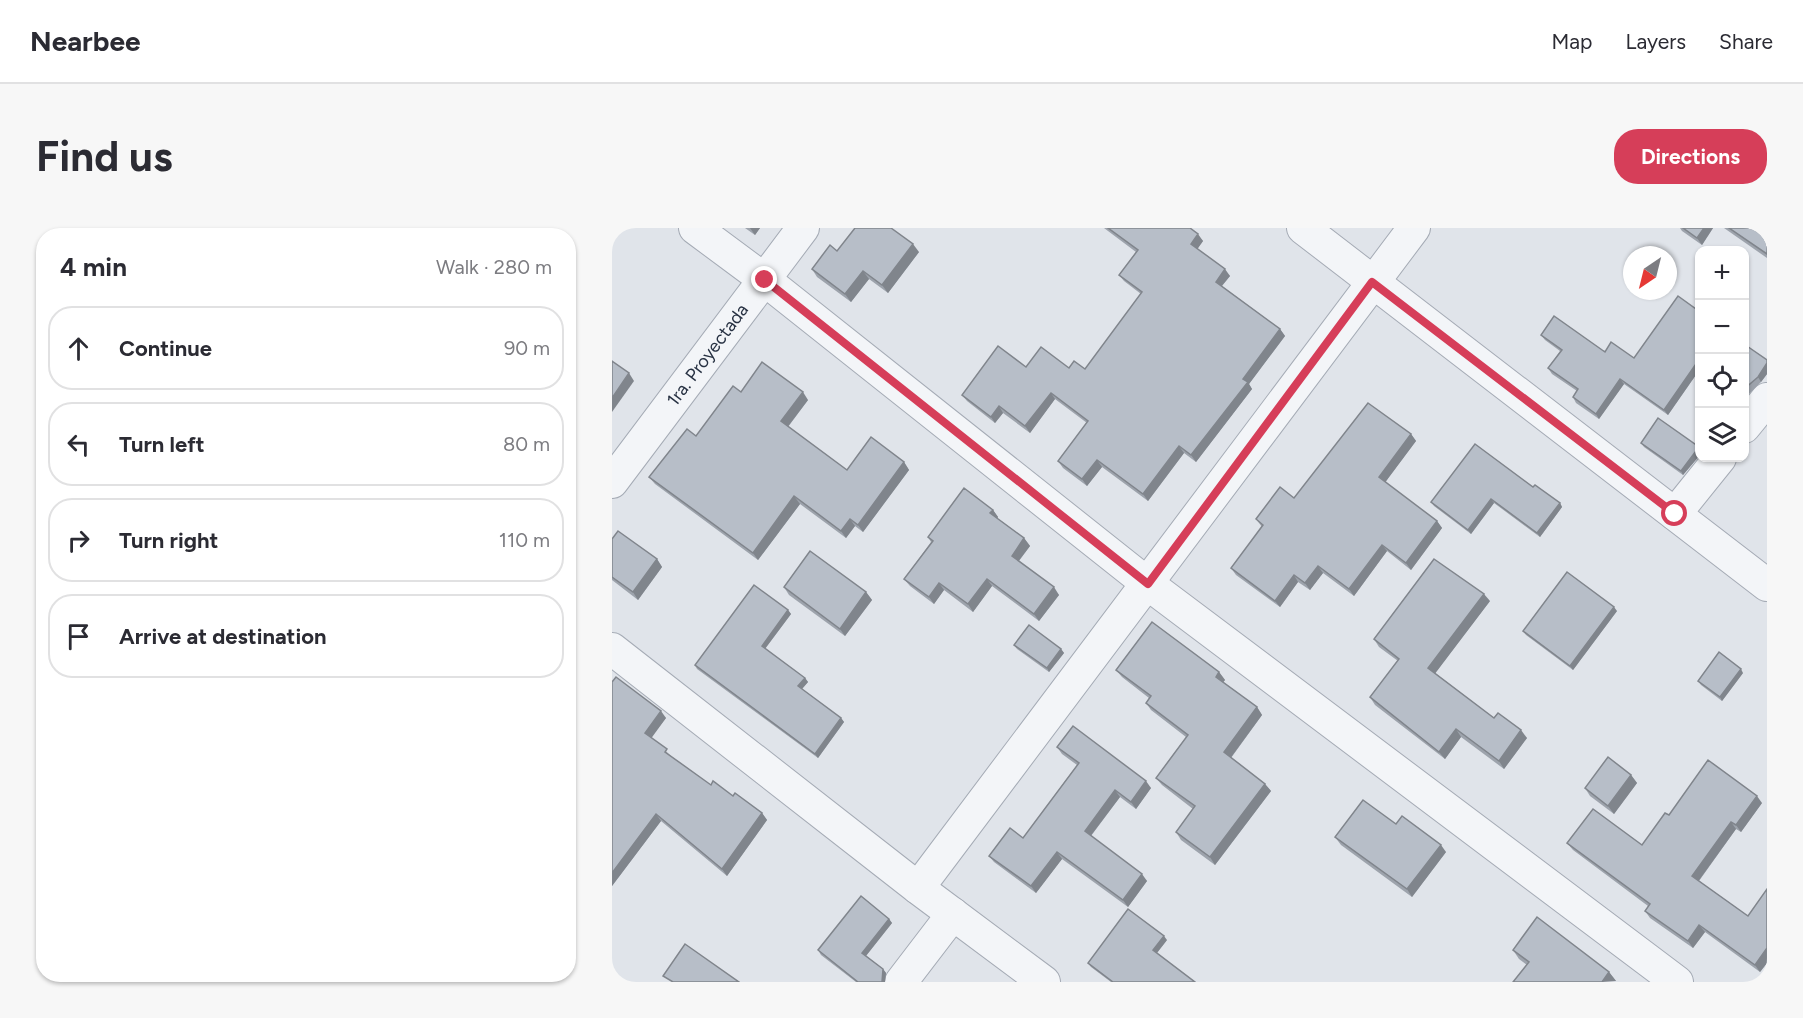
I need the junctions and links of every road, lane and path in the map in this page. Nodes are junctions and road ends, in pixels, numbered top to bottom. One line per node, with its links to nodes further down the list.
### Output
1 (695, 228): 5 (street)
2 (803, 228): 5 (street, 1ra. Proyectada)
3 (1303, 228): 6 (street)
4 (1414, 228): 6 (street)
5 (765, 280): 10 (street, 1ra. Proyectada); 12 (street)
6 (1372, 282): 11 (street); 12 (street)
7 (1767, 399): 8 (street)
8 (1749, 421)
9 (1717, 462): 11 (street)
10 (612, 482)
11 (1675, 514): 13 (street)
12 (1148, 584): 15 (street); 19 (street)
13 (1767, 585)
14 (612, 650): 15 (street)
15 (918, 888): 16 (street)
16 (953, 914): 17 (street); 18 (street)
17 (901, 982)
18 (1044, 982)
19 (1677, 982)

